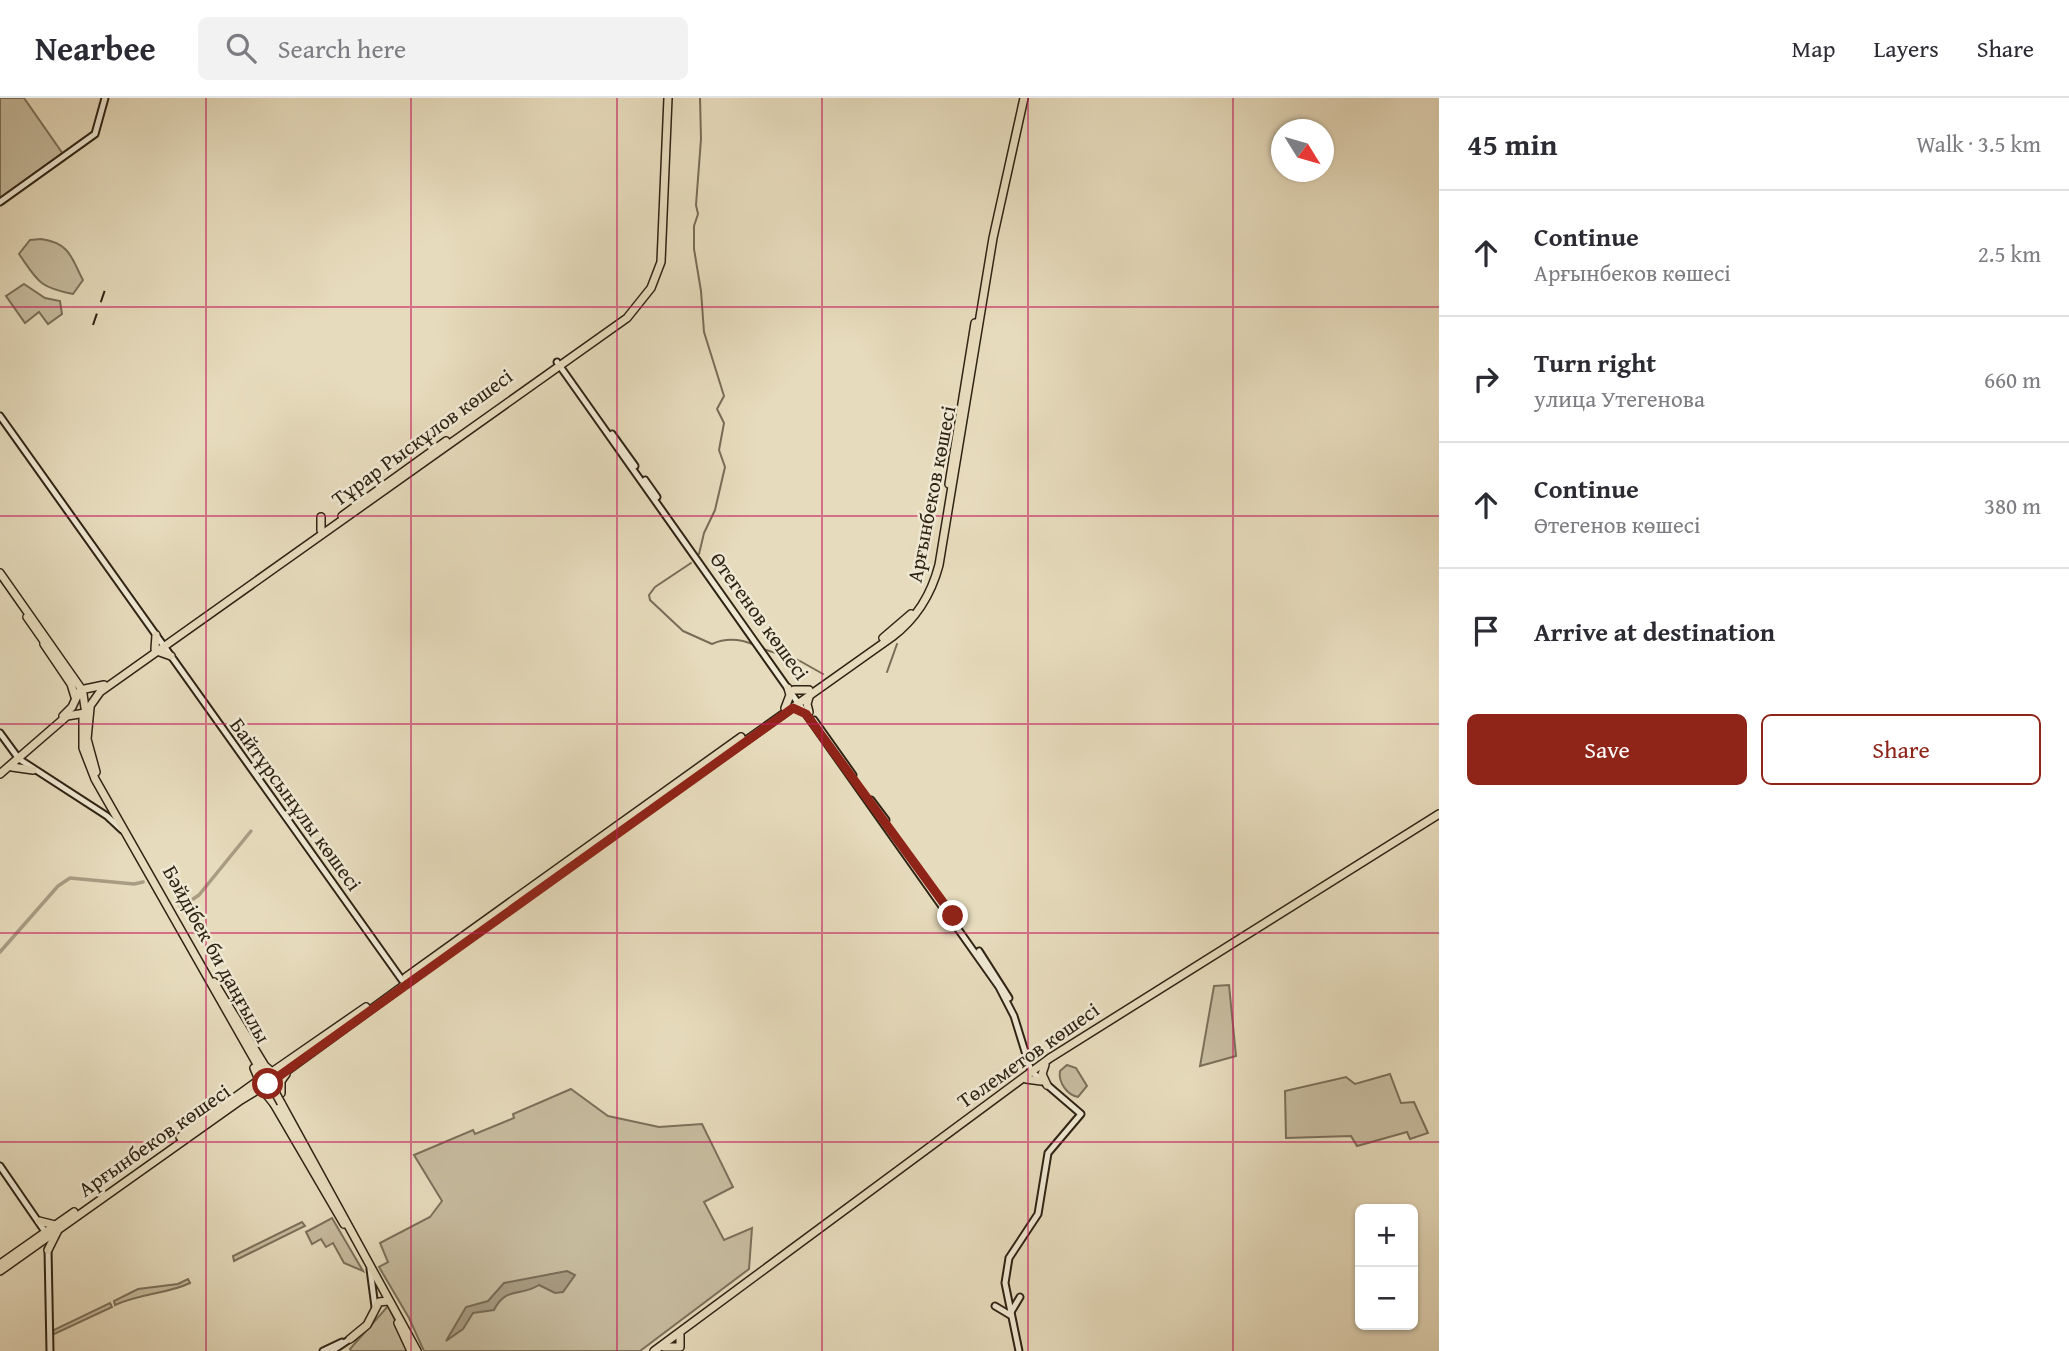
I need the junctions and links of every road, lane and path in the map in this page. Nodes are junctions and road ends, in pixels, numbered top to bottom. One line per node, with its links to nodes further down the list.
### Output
1 (105, 98): 4 (main road)
2 (666, 98): 5 (main road, Тұрар Рыскұлов көшесі)
3 (1022, 98): 17 (main road, Арғынбеков көшесі)
4 (0, 202)
5 (603, 332): 6 (main road, Тұрар Рыскұлов көшесі); 6 (main road, Тұрар Рыскұлов көшесі)
6 (561, 364): 8 (main road, Тұрар Рыскұлов көшесі); 12 (main road, Өтегенов көшесі)
7 (0, 416): 14 (main road)
8 (338, 521): 9 (main road, Тұрар Рыскұлов көшесі); 9 (main road); 9 (main road)
9 (322, 532): 15 (main road, Тұрар Рыскұлов көшесі)
10 (0, 573): 13 (main road)
11 (0, 579): 13 (main road)
12 (712, 579): 19 (main road, Өтегенов көшесі); 19 (main road, Өтегенов көшесі)
13 (42, 635): 18 (main road)
14 (156, 635): 15 (main road)
15 (160, 648): 16 (main road); 18 (main road, Тұрар Рыскұлов көшесі); 20 (main road)
16 (171, 656): 38 (main road, Байтұрсынұлы көшесі)
17 (811, 691): 19 (main road, Арғынбеков көшесі); 23 (main road)
18 (79, 694): 20 (main road); 22 (main road); 22 (main road); 25 (main road, Тұрар Рыскұлов көшесі)
19 (796, 696): 21 (main road, Арғынбеков көшесі); 21 (main road); 23 (main road)
20 (94, 700): 22 (main road)
21 (786, 709): 23 (main road); 38 (main road, Арғынбеков көшесі); 39 (main road, Арғынбеков көшесі)
22 (84, 712): 25 (main road); 29 (main road); 29 (main road, Бәйдібек би даңғылы)
23 (808, 713): 32 (main road); 32 (main road, Өтегенов көшесі)
24 (0, 733): 25 (main road)
25 (17, 758): 26 (main road); 27 (main road)
26 (4, 768): 27 (main road); 28 (main road)
27 (33, 769): 30 (main road)
28 (0, 774)
29 (96, 778): 30 (main road, Бәйдібек би даңғылы); 37 (main road, Бәйдібек би даңғылы)
30 (110, 815): 37 (main road, Бәйдібек би даңғылы)
31 (1439, 815): 33 (main road, Төлеметов көшесі)
32 (897, 839): 34 (main road); 34 (main road, Өтегенов көшесі)
33 (1351, 871): 35 (main road, Төлеметов көшесі); 40 (main road, Төлеметов көшесі)
34 (945, 905): 40 (main road); 40 (main road, Өтегенов көшесі)
35 (1219, 955): 36 (main road, Төлеметов көшесі); 36 (main road)
36 (1196, 968): 40 (main road, Төлеметов көшесі)
37 (206, 975): 41 (main road)
38 (402, 980): 39 (main road, Арғынбеков көшесі)
39 (367, 1009): 41 (main road); 43 (main road); 46 (main road, Арғынбеков көшесі)
40 (1033, 1070): 42 (main road); 42 (main road); 53 (main road, Төлеметов көшесі)
41 (266, 1080): 43 (main road, bridge); 43 (main road); 43 (main road); 46 (main road); 46 (main road)
42 (1044, 1083): 44 (main road)
43 (280, 1100): 55 (main road)
44 (1071, 1106): 45 (main road); 45 (main road)
45 (1072, 1126): 59 (main road)
46 (181, 1139): 49 (main road, Арғынбеков көшесі)
47 (0, 1166): 48 (main road)
48 (39, 1221): 49 (main road); 50 (main road)
49 (57, 1226): 50 (main road, Арғынбеков көшесі); 52 (main road)
50 (47, 1234): 51 (main road, Арғынбеков көшесі); 52 (main road); 54 (main road, Арғынбеков көшесі)
51 (38, 1244): 52 (main road); 56 (main road, Арғынбеков көшесі)
52 (48, 1248): 64 (main road)
53 (785, 1255): 63 (main road, Төлеметов көшесі); 63 (main road, Төлеметов көшесі)
54 (0, 1264)
55 (370, 1265): 57 (main road); 58 (main road); 68 (main road)
56 (0, 1270)
57 (374, 1275): 58 (main road); 60 (main road)
58 (373, 1286): 62 (main road)
59 (1006, 1291): 61 (main road); 61 (main road); 61 (main road)
60 (388, 1301): 62 (main road); 67 (main road)
61 (1011, 1316): 69 (main road)
62 (348, 1341): 65 (main road); 66 (main road)
63 (659, 1350)
64 (50, 1351)
65 (323, 1351)
66 (332, 1351)
67 (411, 1351)
68 (417, 1351)
69 (1019, 1351)

